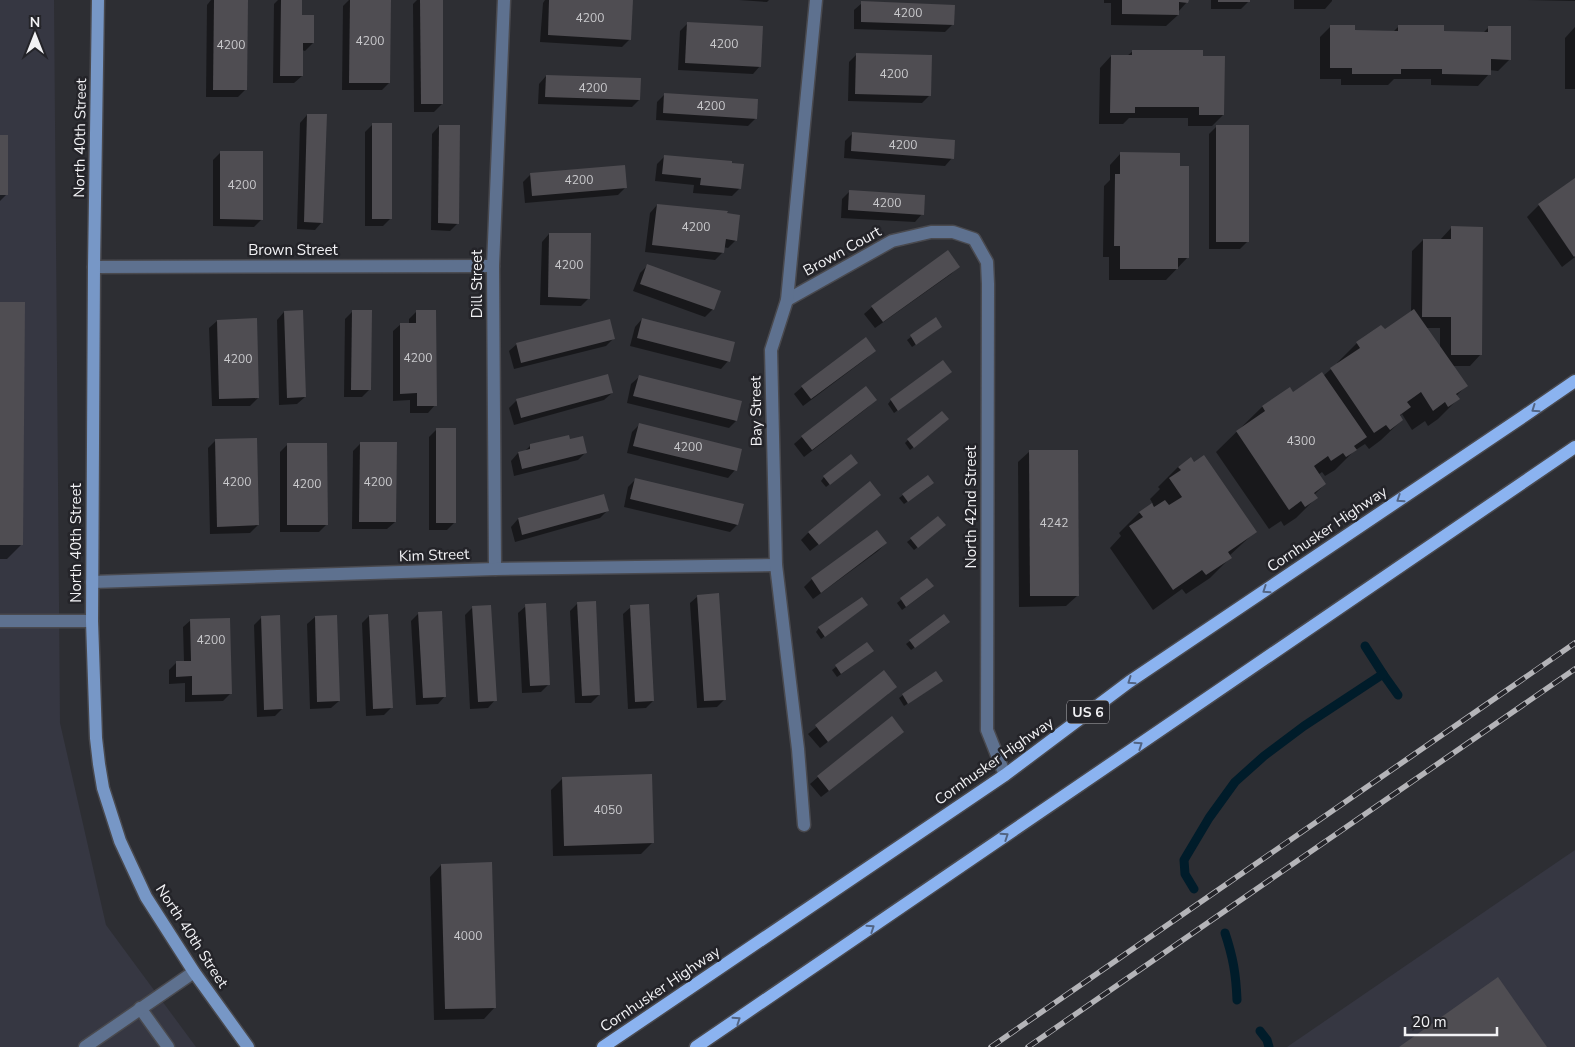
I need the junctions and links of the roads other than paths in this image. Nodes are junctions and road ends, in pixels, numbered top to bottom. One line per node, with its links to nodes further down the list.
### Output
1 (98, 0): 6 (street, North 40th Street)
2 (504, 0): 5 (street, Dill Street)
3 (816, 0): 7 (street, Bay Street)
4 (974, 239): 7 (street, Brown Court); 15 (street, North 42nd Street)
5 (493, 266): 6 (street, Brown Street); 11 (street, Dill Street)
6 (94, 267): 12 (street, North 40th Street)
7 (787, 300): 10 (street, Bay Street)
8 (1575, 380): 15 (main road, Cornhusker Highway / US 6, one-way to 15)
9 (1575, 447): 23 (main road, one-way to 9)
10 (776, 565): 11 (street, Kim Street); 16 (street, Bay Street)
11 (495, 570): 12 (street, Kim Street)
12 (92, 582): 14 (street, North 40th Street)
13 (0, 621): 14 (street)
14 (92, 621): 17 (street, North 40th Street)
15 (1005, 775): 22 (main road, Cornhusker Highway / US 6)
16 (804, 824)
17 (194, 972): 18 (street); 21 (street, North 40th Street)
18 (140, 1008): 19 (street); 20 (street)
19 (85, 1047)
20 (168, 1047)
21 (248, 1047)
22 (604, 1047)
23 (696, 1047)

